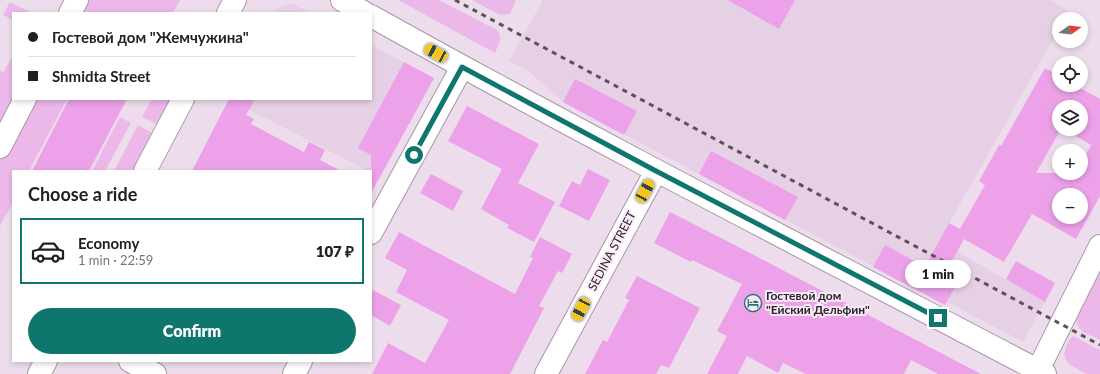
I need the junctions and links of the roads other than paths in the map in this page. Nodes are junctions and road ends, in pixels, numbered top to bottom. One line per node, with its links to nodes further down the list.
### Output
1 (77, 0): 4 (street)
2 (235, 0): 5 (street)
3 (342, 0): 6 (street)
4 (71, 12)
5 (229, 12)
6 (363, 12)
7 (372, 17): 8 (street)
8 (462, 67): 13 (street); 14 (street)
9 (24, 100): 11 (street)
10 (182, 100): 12 (street)
11 (0, 147)
12 (146, 170)
13 (656, 171): 19 (street); 23 (street, SEDINA STREET)
14 (372, 231)
15 (1100, 246): 19 (street)
16 (45, 362): 20 (street)
17 (132, 362): 21 (street)
18 (300, 362): 22 (street)
19 (1042, 372)
20 (39, 374)
21 (155, 374)
22 (294, 374)
23 (546, 374)

